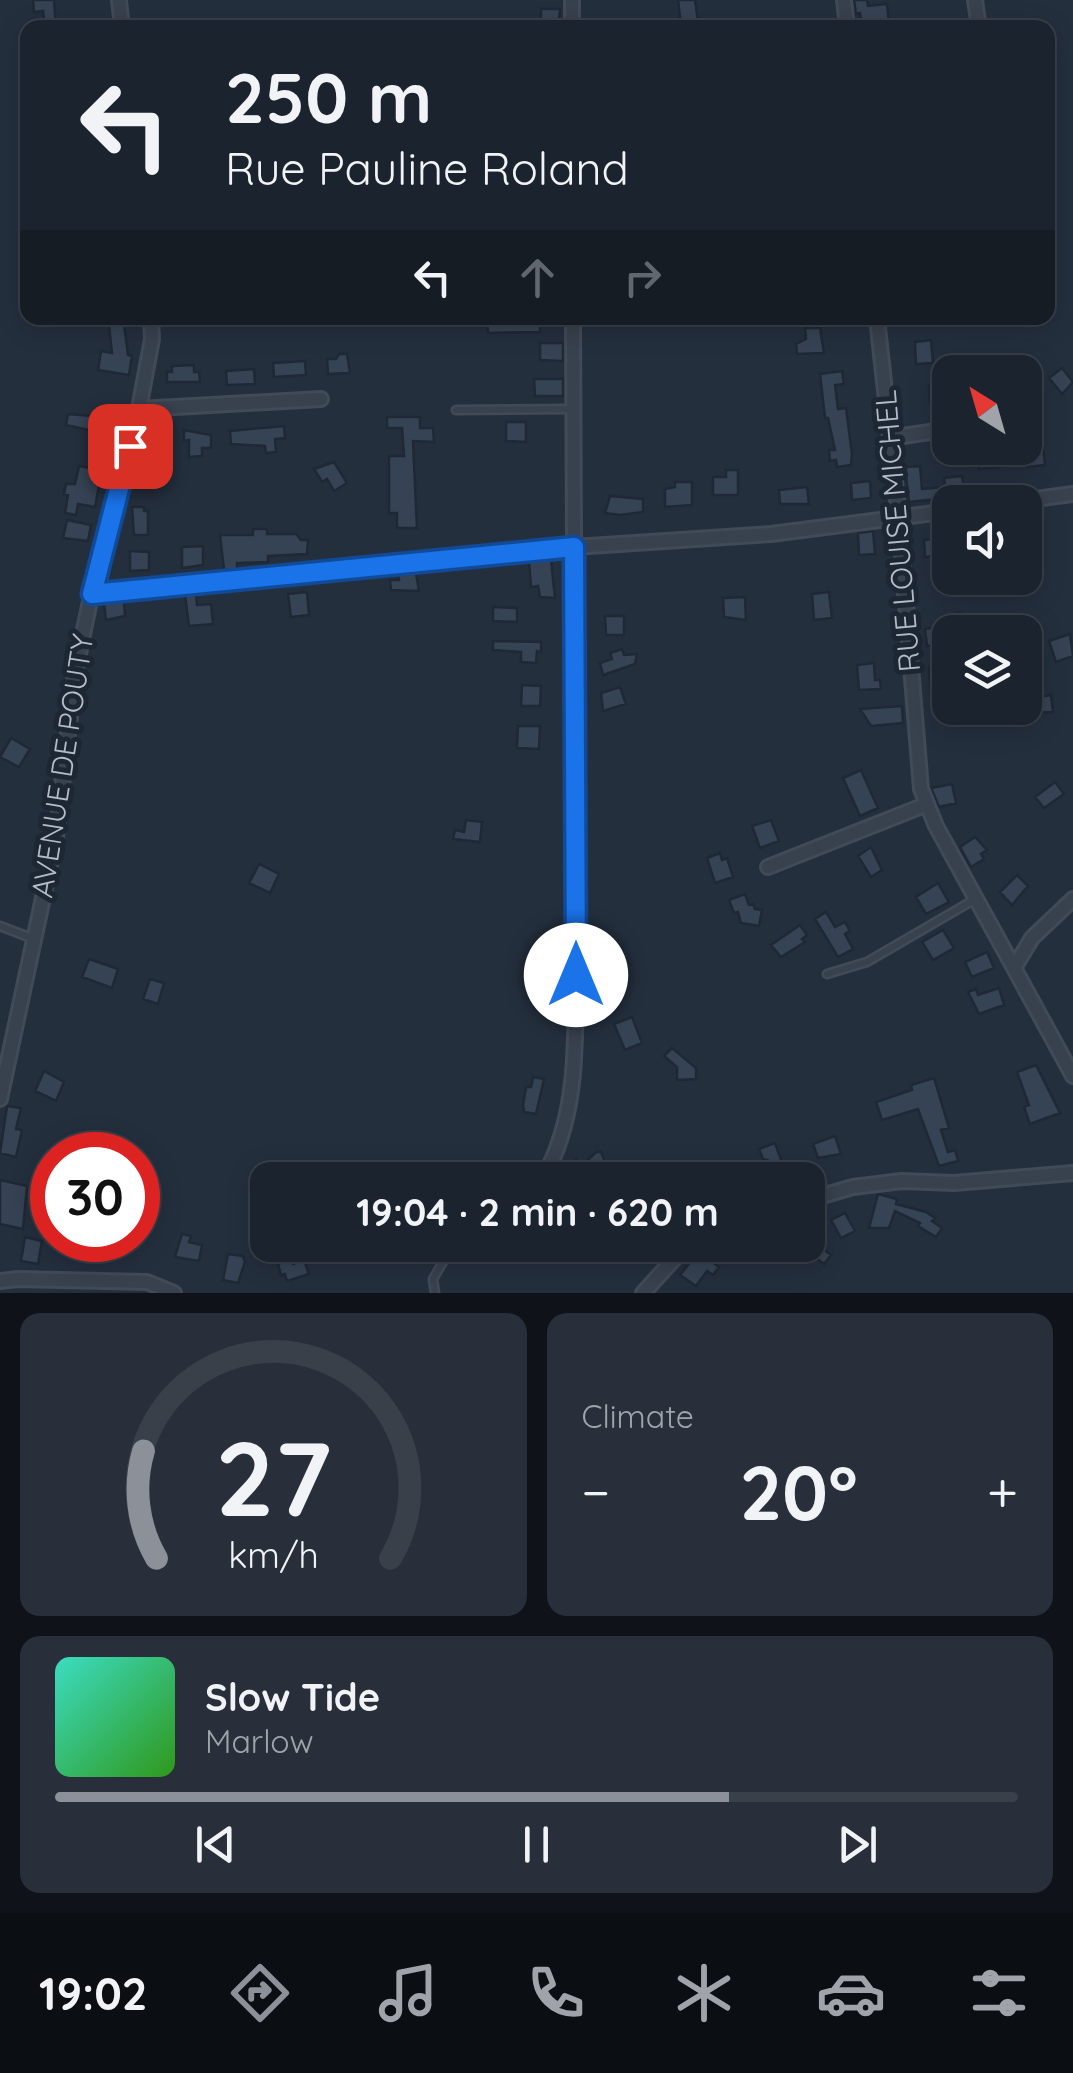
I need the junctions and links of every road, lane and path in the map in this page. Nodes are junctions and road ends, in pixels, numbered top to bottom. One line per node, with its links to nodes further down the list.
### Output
1 (151, 325): 6 (street, AVENUE DE POUTY)
2 (573, 325): 5 (street)
3 (878, 325): 9 (street, RUE LOUISE MICHEL)
4 (321, 399): 6 (street)
5 (573, 408): 7 (lane); 14 (street)
6 (139, 409): 15 (street, AVENUE DE POUTY)
7 (456, 410)
8 (932, 432): 9 (street)
9 (889, 438): 13 (street, RUE LOUISE MICHEL)
10 (1073, 494): 11 (street)
11 (1042, 498)
12 (932, 513): 13 (street)
13 (899, 518): 14 (street); 16 (street, RUE LOUISE MICHEL)
14 (574, 547): 15 (street); 26 (street)
15 (92, 594): 21 (street, AVENUE DE POUTY)
16 (925, 805): 17 (street); 18 (street, RUE LOUISE MICHEL)
17 (768, 867)
18 (978, 898): 22 (street, RUE LOUISE MICHEL); 23 (lane)
19 (1073, 899): 22 (street)
20 (0, 926): 21 (lane)
21 (34, 939): 25 (street, AVENUE DE POUTY)
22 (1014, 968): 24 (street, RUE LOUISE MICHEL)
23 (826, 974)
24 (1073, 1076)
25 (0, 1099)
26 (551, 1162)
27 (1073, 1173): 28 (street)
28 (825, 1195)
29 (443, 1262): 34 (lane)
30 (671, 1262): 35 (street)
31 (0, 1281): 32 (street)
32 (126, 1287): 33 (street)
33 (174, 1293)
34 (435, 1293)
35 (643, 1293)

